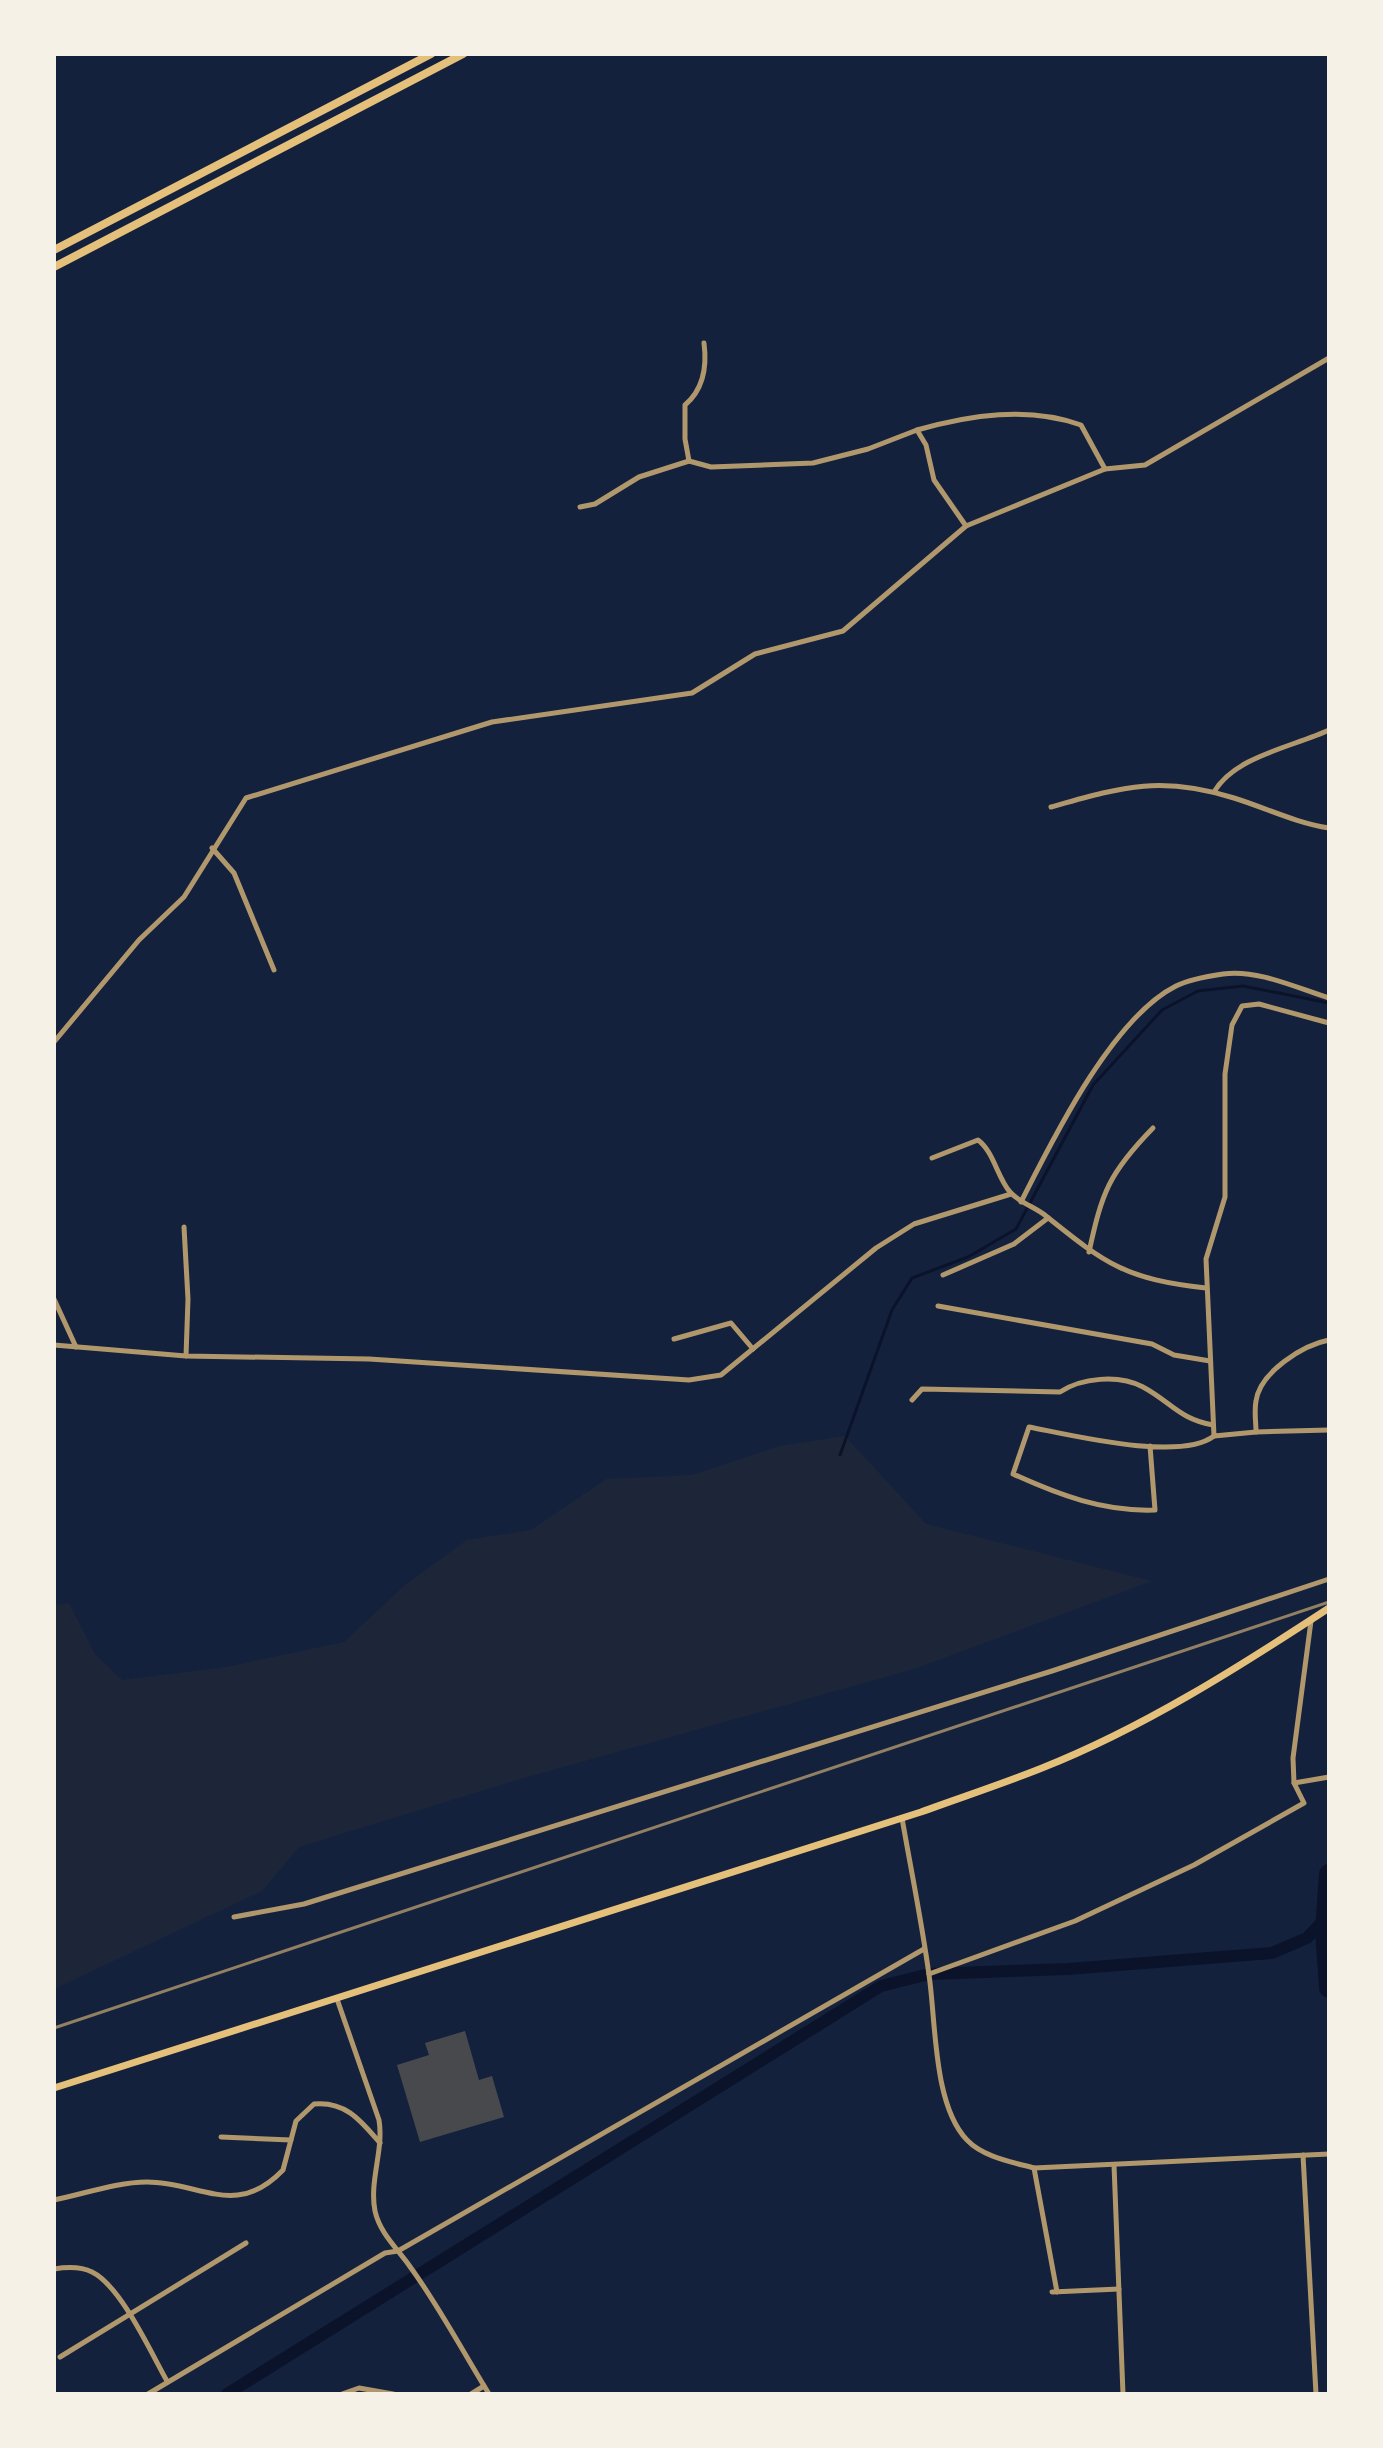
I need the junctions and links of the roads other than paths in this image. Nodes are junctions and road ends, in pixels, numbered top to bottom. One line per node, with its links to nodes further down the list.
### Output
1 (431, 54): 3 (highway)
2 (463, 54): 4 (highway)
3 (54, 250)
4 (54, 267)
5 (704, 343): 8 (street)
6 (1329, 358): 9 (street)
7 (917, 430): 8 (street); 9 (street); 11 (street)
8 (689, 461): 10 (street)
9 (1105, 469): 11 (street)
10 (580, 507)
11 (966, 526): 16 (street)
12 (1329, 730): 13 (street)
13 (1214, 792): 14 (street); 15 (street)
14 (1051, 807)
15 (1329, 828)
16 (212, 848): 17 (street); 20 (street)
17 (274, 970)
18 (1329, 998): 24 (street)
19 (1329, 1023): 29 (street)
20 (54, 1042)
21 (1153, 1128): 27 (street)
22 (932, 1158): 23 (street)
23 (1011, 1194): 24 (street); 36 (street)
24 (1023, 1203): 25 (street)
25 (1048, 1218): 27 (street); 28 (street)
26 (184, 1227): 37 (street)
27 (1089, 1252): 29 (street)
28 (943, 1275)
29 (1206, 1288): 38 (street)
30 (54, 1299): 35 (street)
31 (938, 1306): 38 (street)
32 (674, 1339): 36 (street)
33 (1329, 1340): 42 (street)
34 (54, 1345): 35 (street)
35 (76, 1347): 37 (street)
36 (753, 1349): 37 (street)
37 (186, 1356)
38 (1210, 1361): 40 (street)
39 (912, 1400): 40 (street)
40 (1213, 1425): 43 (street)
41 (1329, 1430): 42 (street)
42 (1256, 1432): 43 (street)
43 (1214, 1436): 44 (street)
44 (1150, 1446): 44 (street)
45 (1329, 1579): 51 (street)
46 (1329, 1608): 47 (main road)
47 (1311, 1620): 49 (street); 50 (main road)
48 (1329, 1777): 49 (street)
49 (1294, 1783): 53 (street)
50 (902, 1818): 52 (street); 54 (main road)
51 (234, 1917)
52 (924, 1949): 53 (street); 65 (street)
53 (929, 1974): 62 (street)
54 (337, 1999): 55 (main road); 58 (street)
55 (54, 2088)
56 (221, 2137): 57 (street)
57 (291, 2140): 58 (street); 63 (street)
58 (380, 2143): 65 (street)
59 (1329, 2154): 60 (street)
60 (1303, 2155): 61 (street); 78 (street)
61 (1114, 2165): 62 (street); 67 (street)
62 (1034, 2168): 67 (street)
63 (54, 2200)
64 (246, 2243): 68 (street)
65 (398, 2251): 70 (street); 71 (street)
66 (54, 2269): 68 (street)
67 (1119, 2289): 77 (street)
68 (130, 2316): 69 (street); 70 (street)
69 (60, 2357)
70 (167, 2381): 72 (street)
71 (484, 2386): 75 (street); 76 (street)
72 (148, 2394)
73 (342, 2394): 74 (street)
74 (393, 2394)
75 (471, 2394)
76 (489, 2394)
77 (1123, 2394)
78 (1316, 2394)

